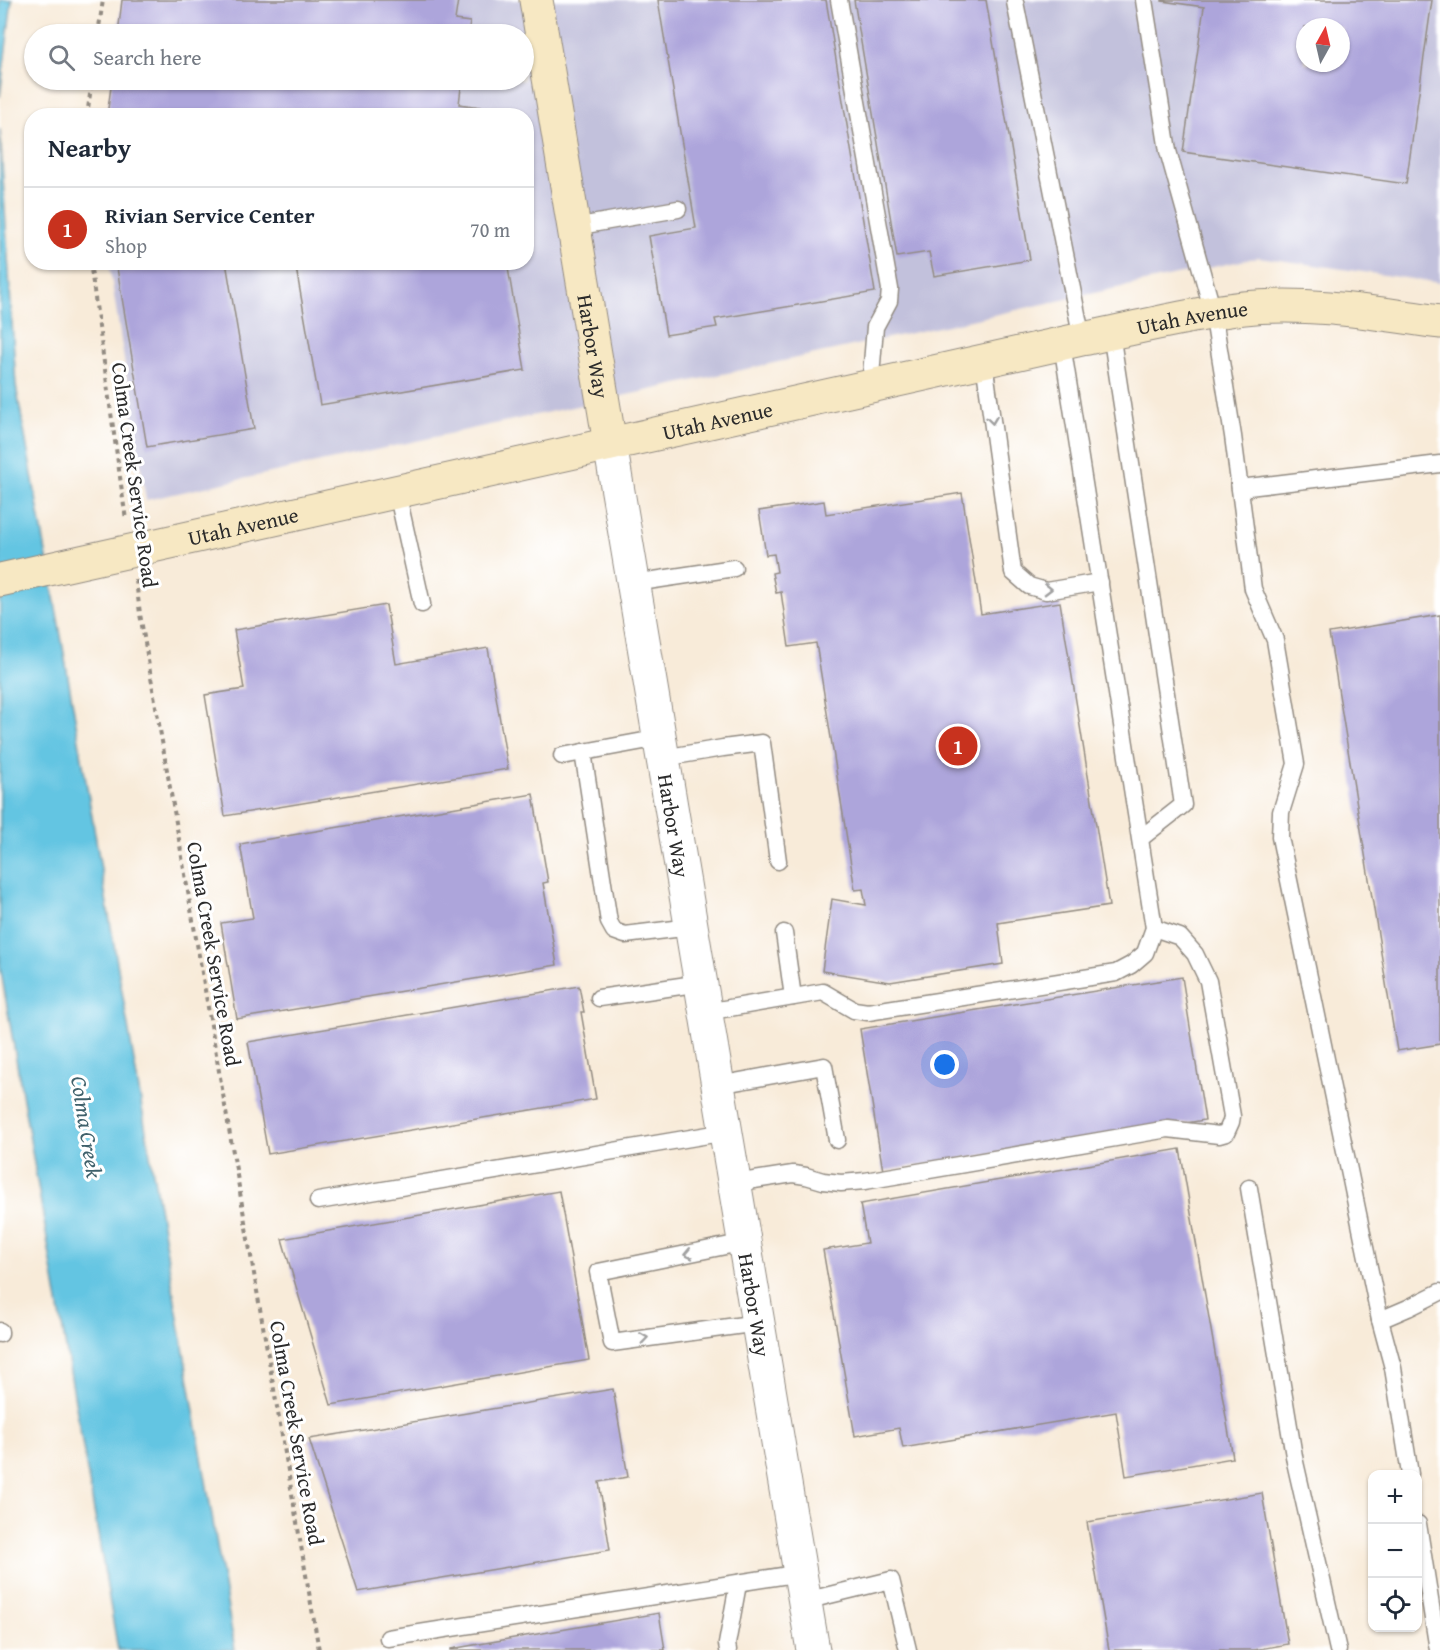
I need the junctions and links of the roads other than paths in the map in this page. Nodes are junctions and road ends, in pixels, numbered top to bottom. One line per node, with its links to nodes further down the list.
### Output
1 (536, 0): 6 (street, Harbor Way)
2 (839, 0): 11 (lane)
3 (1144, 0): 7 (lane)
4 (1015, 2): 9 (lane)
5 (678, 209): 6 (lane)
6 (574, 227): 12 (street, Harbor Way)
7 (1213, 312): 8 (street, Utah Avenue); 9 (street, Utah Avenue); 14 (lane)
8 (1440, 322)
9 (1085, 339): 10 (street, Utah Avenue); 18 (lane); 24 (lane)
10 (984, 362): 11 (street, Utah Avenue); 18 (lane, one-way to 18)
11 (870, 388): 12 (street, Utah Avenue)
12 (610, 444): 15 (street, Utah Avenue); 19 (street, Harbor Way)
13 (1440, 464): 14 (lane)
14 (1240, 488): 40 (lane)
15 (397, 492): 17 (street, Utah Avenue); 20 (lane)
16 (734, 568): 19 (lane)
17 (0, 580)
18 (1100, 582): 24 (lane)
19 (633, 583): 21 (street, Harbor Way)
20 (422, 604)
21 (661, 748): 22 (lane); 25 (lane); 26 (street, Harbor Way)
22 (583, 752): 23 (lane); 26 (lane)
23 (562, 756)
24 (1141, 838): 27 (lane)
25 (778, 861)
26 (692, 927): 31 (street, Harbor Way)
27 (1154, 928): 29 (lane); 35 (lane)
28 (784, 933): 29 (lane)
29 (793, 997): 31 (lane)
30 (599, 998): 31 (lane)
31 (704, 998): 32 (street, Harbor Way)
32 (718, 1085): 33 (street, Harbor Way); 34 (lane)
33 (726, 1132): 35 (street, Harbor Way); 37 (lane)
34 (837, 1140)
35 (735, 1183): 38 (street, Harbor Way)
36 (1249, 1188): 50 (lane)
37 (318, 1201)
38 (745, 1242): 41 (street, Harbor Way); 41 (lane, one-way to 41)
39 (1440, 1292): 40 (lane)
40 (1380, 1320): 42 (lane)
41 (758, 1323): 45 (street, Harbor Way)
42 (1409, 1470)
43 (1422, 1549): 51 (lane)
44 (738, 1584): 45 (lane); 46 (lane); 47 (lane)
45 (803, 1587): 48 (street, Harbor Way); 49 (lane)
46 (388, 1638)
47 (728, 1650)
48 (813, 1650)
49 (908, 1650)
50 (1338, 1650)
51 (1438, 1650)

